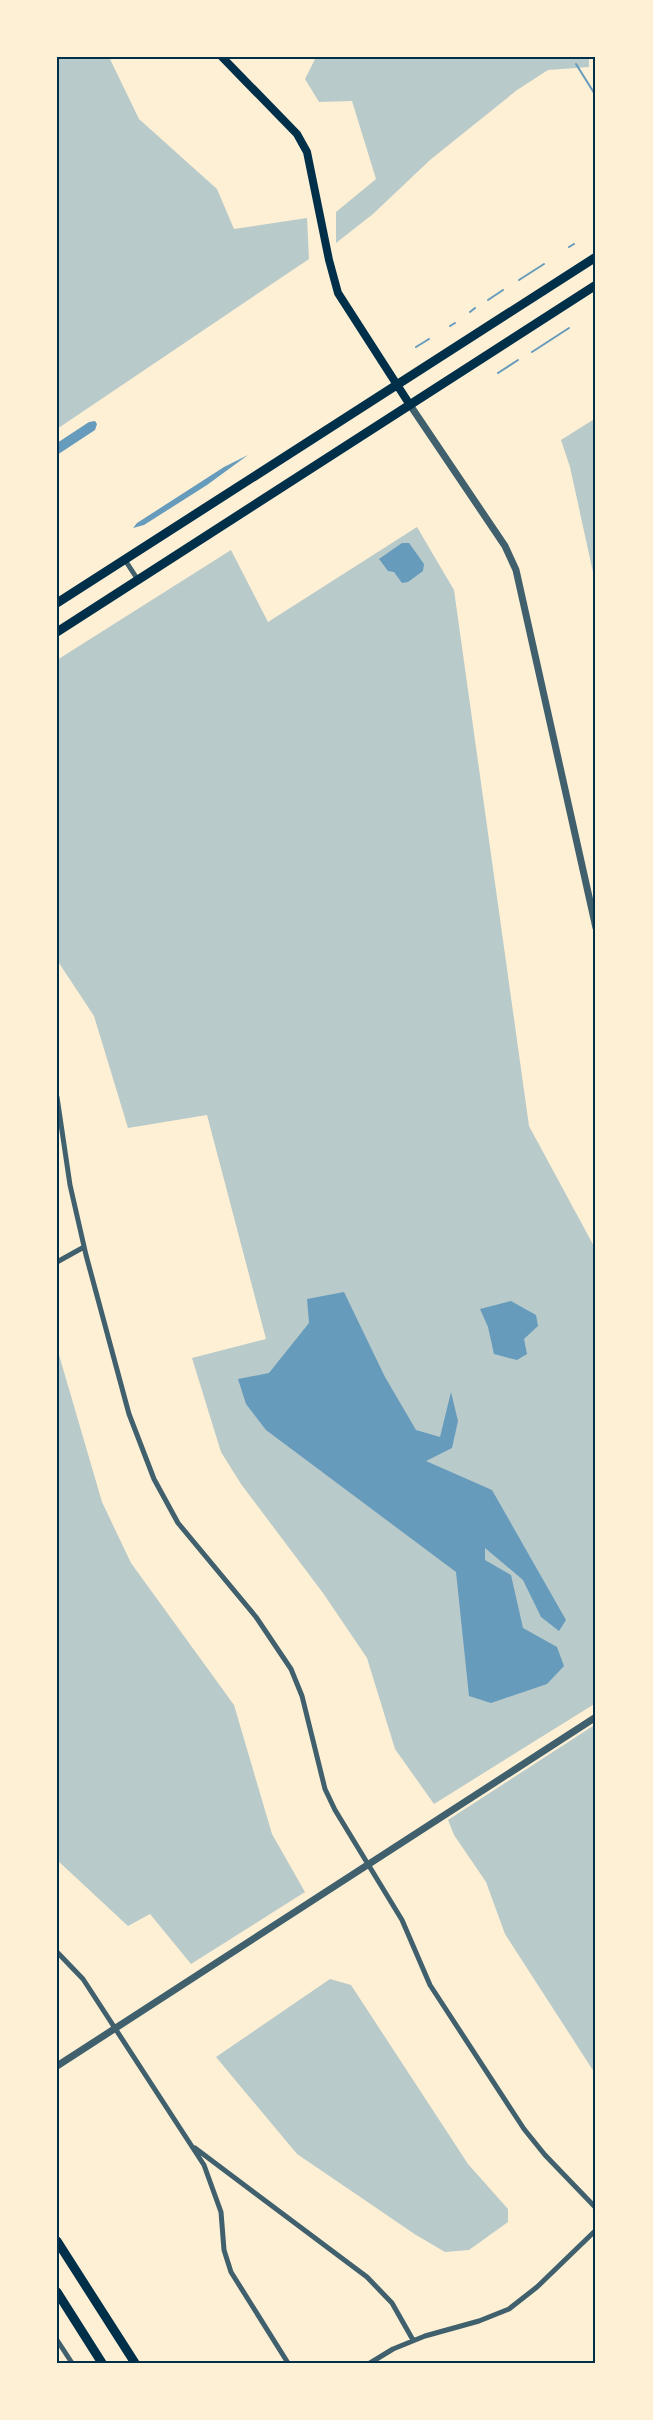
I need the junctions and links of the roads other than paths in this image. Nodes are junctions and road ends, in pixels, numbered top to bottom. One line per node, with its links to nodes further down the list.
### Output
1 (222, 57): 4 (main road)
2 (596, 257): 4 (highway)
3 (596, 285): 5 (highway)
4 (397, 385): 5 (main road); 6 (highway)
5 (410, 405): 7 (highway); 10 (street)
6 (125, 560): 7 (street); 8 (highway)
7 (138, 580): 9 (highway)
8 (57, 603)
9 (57, 632)
10 (596, 928)
11 (57, 1097): 12 (street)
12 (58, 1116): 13 (street)
13 (84, 1246): 14 (street); 16 (street)
14 (57, 1262)
15 (596, 1718): 16 (street)
16 (367, 1865): 18 (street); 21 (street)
17 (57, 1952): 18 (street)
18 (115, 2028): 19 (street); 20 (street)
19 (57, 2066)
20 (192, 2145): 26 (street); 30 (street)
21 (596, 2208)
22 (596, 2230): 26 (street)
23 (57, 2241): 29 (highway)
24 (57, 2292): 28 (highway)
25 (57, 2340): 27 (street)
26 (413, 2340): 31 (street)
27 (72, 2363)
28 (102, 2363)
29 (135, 2363)
30 (288, 2363)
31 (369, 2363)

